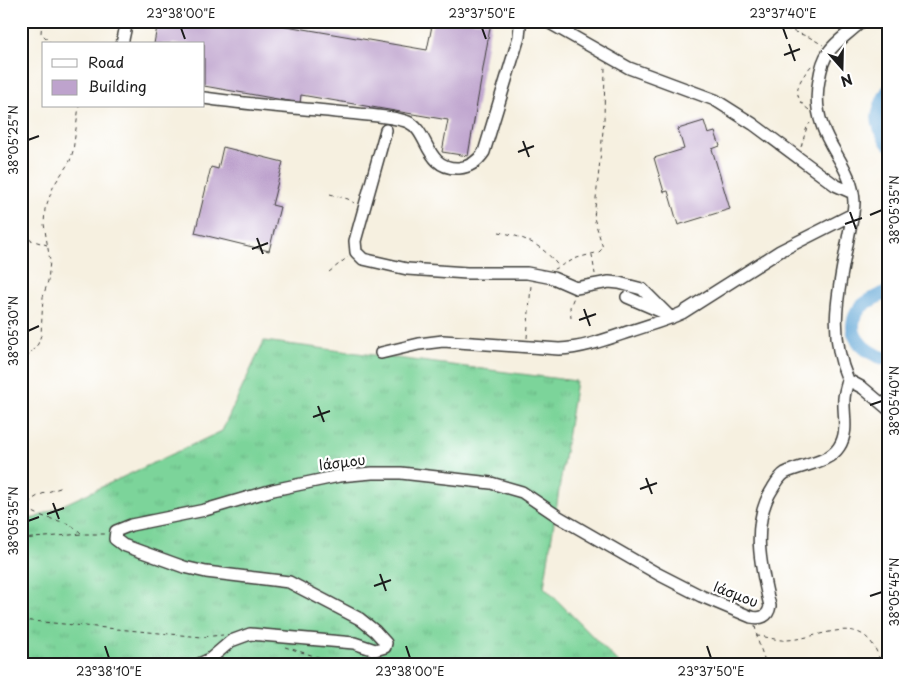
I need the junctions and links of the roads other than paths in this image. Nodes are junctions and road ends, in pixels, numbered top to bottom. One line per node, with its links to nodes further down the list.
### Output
1 (127, 21): 5 (street)
2 (518, 21): 6 (street)
3 (546, 21): 8 (street)
4 (862, 21): 8 (street)
5 (122, 42)
6 (205, 98)
7 (386, 130): 11 (street)
8 (853, 193): 9 (street)
9 (853, 214): 11 (street); 13 (street)
10 (626, 297): 11 (street)
11 (670, 316): 12 (street)
12 (380, 353)
13 (848, 380): 14 (street); 15 (street, Ιάσμου)
14 (888, 409)
15 (199, 664)

